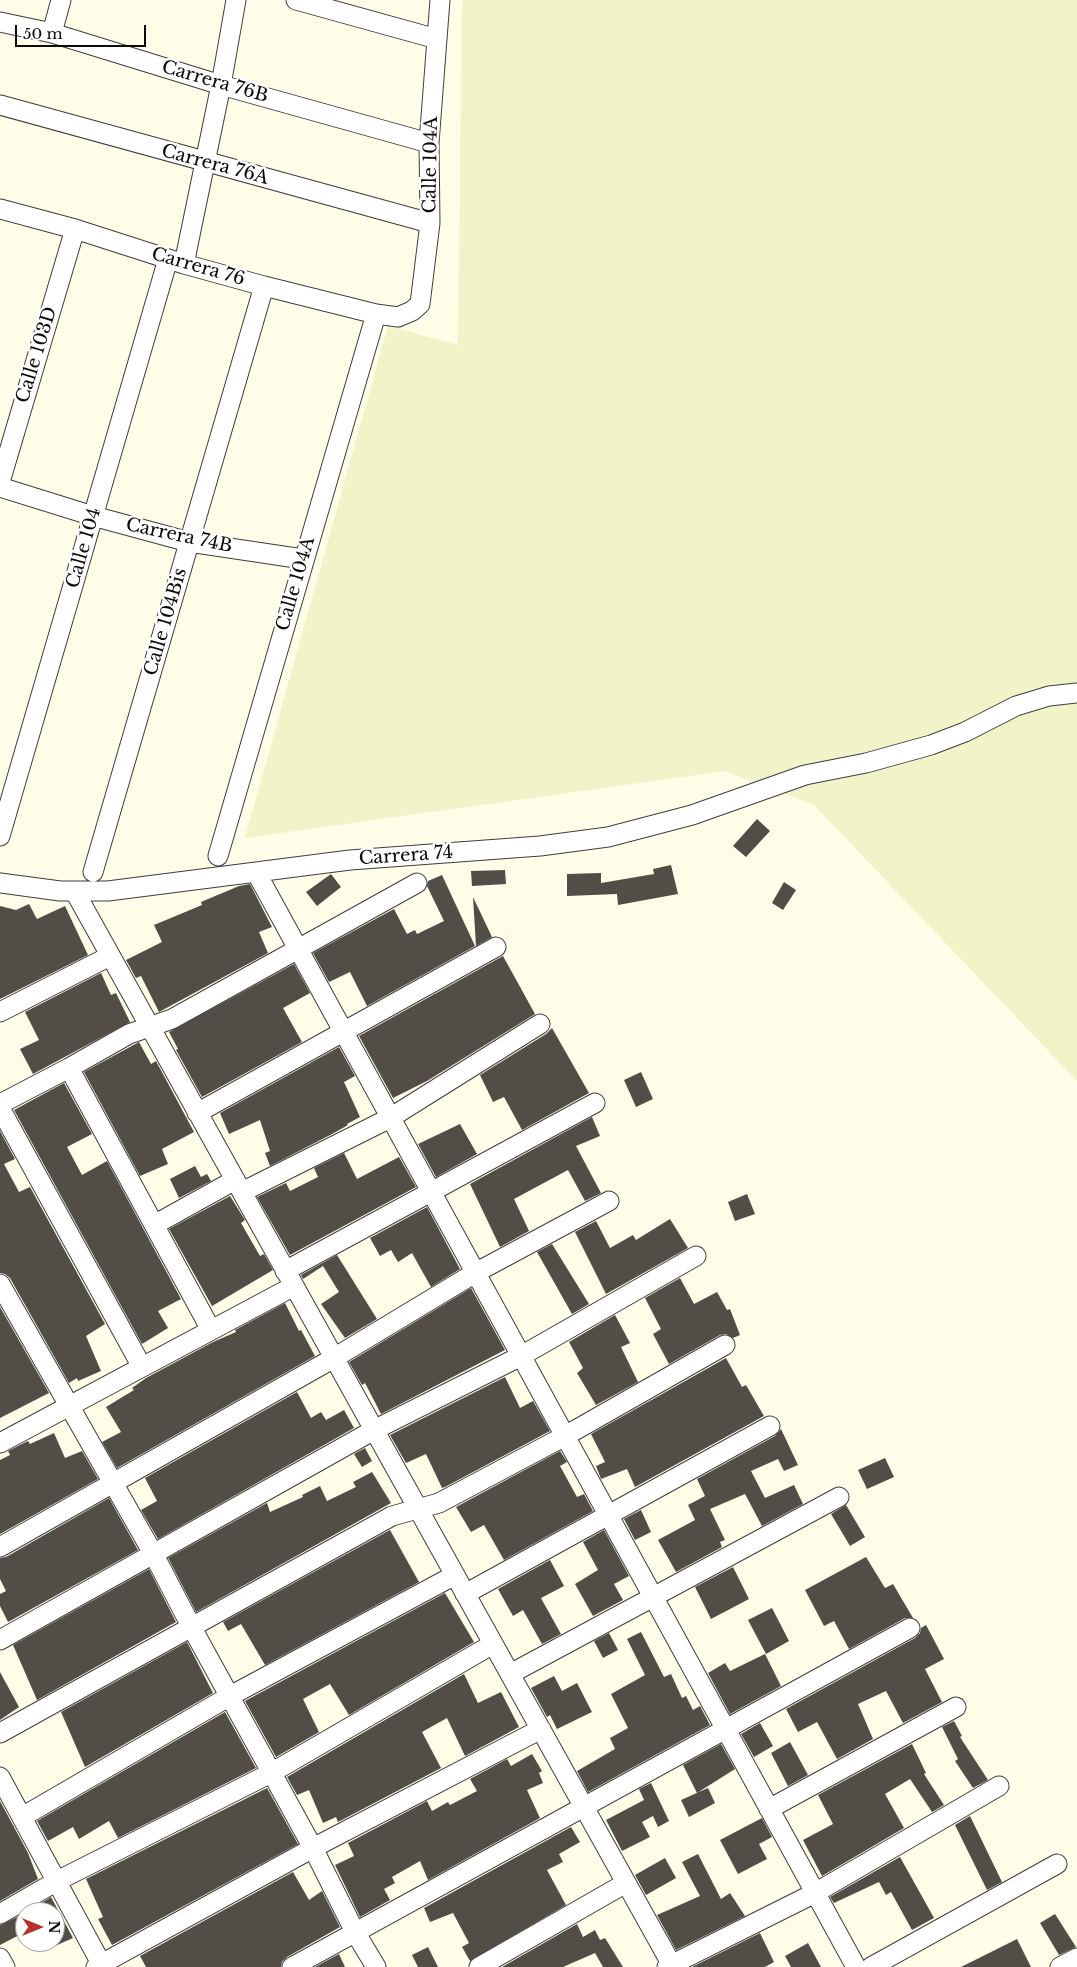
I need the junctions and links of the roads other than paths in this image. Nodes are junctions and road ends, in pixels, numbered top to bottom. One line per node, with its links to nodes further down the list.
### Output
1 (61, 0): 6 (street)
2 (236, 0): 8 (street, Calle 104)
3 (296, 0): 7 (street)
4 (440, 0): 7 (street, Calle 104A)
5 (0, 22): 6 (street, Carrera 76B)
6 (52, 34): 8 (street, Carrera 76B)
7 (437, 39): 10 (street, Calle 104A)
8 (222, 85): 10 (street, Carrera 76B); 11 (street, Calle 104)
9 (0, 105): 11 (street, Carrera 76A)
10 (429, 143): 13 (street, Calle 104A)
11 (205, 162): 13 (street, Carrera 76A); 15 (street, Calle 104)
12 (0, 209): 14 (street, Carrera 76)
13 (430, 223): 18 (street, Calle 104A)
14 (75, 229): 15 (street, Carrera 76); 19 (street, Calle 103D)
15 (176, 262): 16 (street, Carrera 76); 21 (street, Calle 104)
16 (264, 286): 17 (street, Carrera 76); 22 (street, Calle 104Bis)
17 (376, 314): 18 (street, Carrera 76); 23 (street, Calle 104A)
18 (398, 317)
19 (0, 482)
20 (0, 487): 21 (street, Carrera 74B)
21 (93, 516): 22 (street, Carrera 74B); 25 (street, Calle 104)
22 (189, 542): 23 (street, Carrera 74B); 27 (street, Calle 104Bis)
23 (303, 559): 26 (street, Calle 104A)
24 (1077, 694): 28 (street, Carrera 74)
25 (0, 836)
26 (218, 856)
27 (94, 872)
28 (256, 872): 31 (street, Carrera 74); 33 (street)
29 (0, 883): 31 (street, Carrera 74)
30 (416, 883): 33 (street)
31 (75, 892): 34 (street)
32 (496, 948): 38 (street)
33 (298, 949): 37 (street); 38 (street)
34 (110, 956): 35 (street); 37 (street)
35 (0, 1012)
36 (540, 1024): 43 (street)
37 (150, 1028): 39 (street); 42 (street)
38 (344, 1032): 42 (street); 43 (street)
39 (69, 1068): 41 (street); 47 (street)
40 (595, 1103): 45 (street)
41 (0, 1106): 56 (street)
42 (197, 1113): 44 (street)
43 (390, 1118): 44 (street); 45 (street)
44 (238, 1186): 47 (street); 50 (street)
45 (431, 1192): 49 (street); 50 (street)
46 (609, 1201): 49 (street)
47 (154, 1225): 52 (street)
48 (696, 1256): 54 (street)
49 (476, 1273): 54 (street); 55 (street)
50 (289, 1278): 52 (street); 55 (street)
51 (0, 1284): 57 (street)
52 (211, 1330): 56 (street)
53 (725, 1344): 60 (street)
54 (521, 1356): 59 (street); 60 (street)
55 (334, 1358): 59 (street); 62 (street)
56 (142, 1367): 57 (street)
57 (69, 1406): 61 (street); 62 (street)
58 (770, 1426): 65 (street)
59 (374, 1430): 64 (street); 67 (street)
60 (565, 1436): 64 (street); 65 (street)
61 (0, 1443)
62 (114, 1483): 66 (street); 67 (street)
63 (840, 1497): 70 (street)
64 (418, 1509): 68 (street); 71 (street)
65 (608, 1515): 69 (street); 70 (street)
66 (0, 1547)
67 (154, 1555): 71 (street); 73 (street)
68 (455, 1575): 69 (street); 76 (street)
69 (465, 1594): 74 (street)
70 (653, 1597): 75 (street); 79 (street)
71 (192, 1628): 76 (street); 80 (street)
72 (910, 1628): 79 (street)
73 (0, 1640)
74 (494, 1644): 75 (street); 81 (street)
75 (510, 1674): 78 (street)
76 (230, 1696): 81 (street); 86 (street)
77 (956, 1707): 85 (street)
78 (541, 1729): 84 (street); 87 (street)
79 (725, 1729): 84 (street); 85 (street)
80 (0, 1733)
81 (271, 1773): 87 (street); 89 (street)
82 (0, 1777): 86 (street)
83 (999, 1786): 91 (street)
84 (584, 1807): 90 (street); 93 (street)
85 (769, 1809): 91 (street)
86 (12, 1811): 89 (street)
87 (313, 1848): 93 (street); 96 (street)
88 (1057, 1864): 103 (street)
89 (57, 1881): 92 (street); 96 (street)
90 (626, 1883): 97 (street); 101 (street)
91 (815, 1893): 97 (street); 102 (street)
92 (0, 1914)
93 (355, 1932): 99 (street); 100 (street)
94 (0, 1958): 98 (street)
95 (1077, 1958): 104 (street)
96 (100, 1966)
97 (671, 1966)
98 (5, 1967)
99 (292, 1967)
100 (376, 1967)
101 (478, 1967)
102 (856, 1967)
103 (871, 1967)
104 (1060, 1967)

